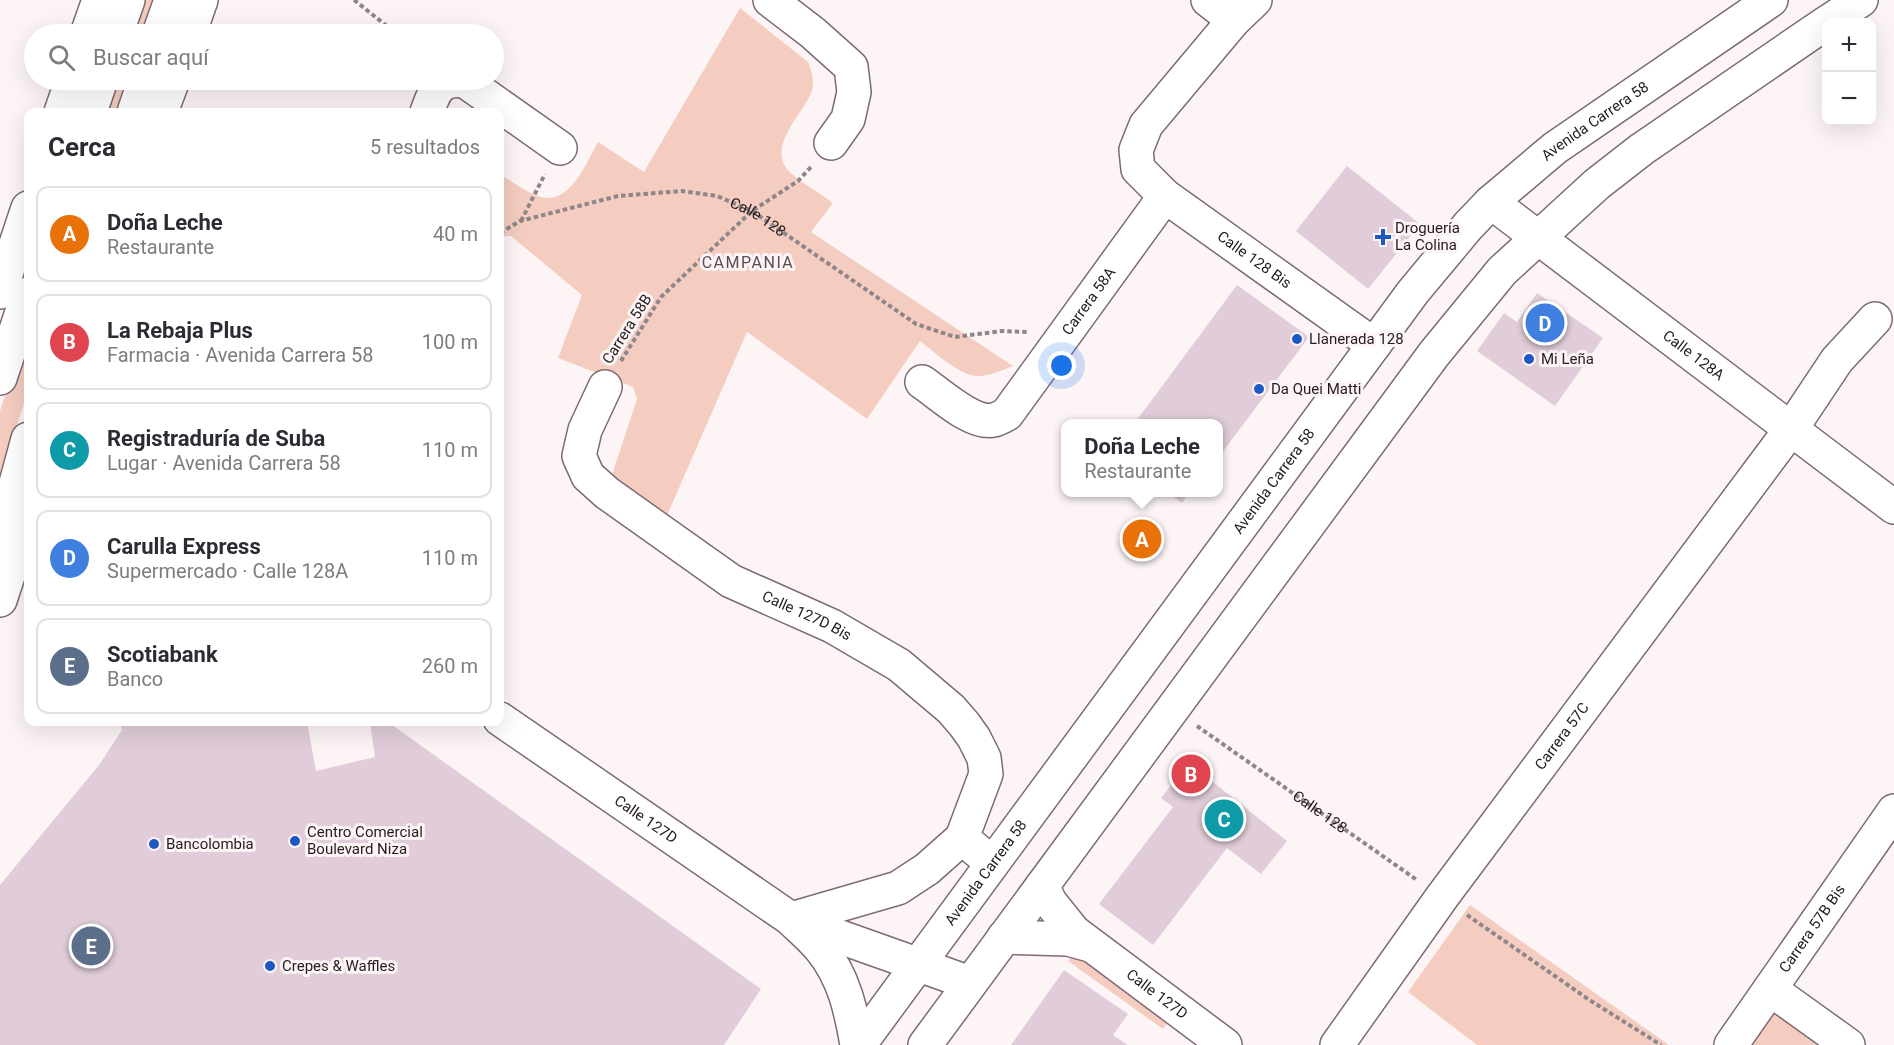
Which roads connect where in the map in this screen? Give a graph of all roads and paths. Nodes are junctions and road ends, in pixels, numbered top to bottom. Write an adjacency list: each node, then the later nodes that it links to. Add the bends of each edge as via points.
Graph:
1 (99, 0): 12 (street)
2 (128, 0): 13 (street)
3 (171, 0): 14 (street)
4 (201, 0): 15 (street)
5 (354, 0): 16 (path)
6 (770, 0): 29 (street, via 851,67 854,92 848,119)
7 (1208, 0): 10 (street)
8 (1771, 0): 32 (street, Avenida Carrera 58, via 1581,128)
9 (1861, 0): 11 (street)
10 (1245, 10): 31 (street, Calle 128 Bis, via 1146,125 1136,150 1138,169)
11 (1834, 18)
12 (91, 24)
13 (120, 24)
14 (163, 24)
15 (193, 24)
16 (384, 24)
17 (1822, 26): 37 (street, via 1642,149)
18 (69, 90): 24 (street)
19 (98, 90): 25 (street)
20 (142, 90): 26 (street)
21 (169, 90): 27 (street)
22 (437, 90): 28 (street)
23 (479, 90): 30 (street)
24 (62, 108)
25 (91, 108)
26 (135, 108)
27 (162, 108)
28 (428, 108)
29 (831, 143): 33 (path, Carrera 58B, via 798,181)
30 (560, 148): 35 (path)
31 (1165, 196): 41 (street, Carrera 58A); 42 (street, Calle 128 Bis)
32 (1491, 202): 37 (street, Calle 128A); 42 (street, Avenida Carrera 58, via 1441,256)
33 (752, 211): 35 (path, Calle 128, via 717,196 682,191 618,196); 41 (path, Calle 128, via 916,324 955,337 1002,331 1046,332); 45 (path, Carrera 58B, via 661,297)
34 (24, 220): 38 (street)
35 (520, 221): 36 (path, Calle 128)
36 (504, 231)
37 (1537, 237): 46 (street, Calle 128A); 57 (street, via 1502,271 1434,354)
38 (0, 292)
39 (24, 306): 43 (street)
40 (1875, 319): 46 (street, Carrera 57C, via 1837,360)
41 (1063, 338): 44 (street, Carrera 58A, via 1007,414 994,420 969,415)
42 (1374, 345): 56 (street, Avenida Carrera 58)
43 (0, 378)
44 (922, 382)
45 (605, 387): 55 (street, Calle 127D Bis, via 585,430 579,456 588,476 731,581 832,626 898,665 951,708 964,724 984,758 987,774)
46 (1791, 429): 48 (street, Calle 128A); 58 (street, Carrera 57C)
47 (24, 470): 50 (street)
48 (1894, 507)
49 (24, 524): 50 (street)
50 (14, 549): 51 (street)
51 (0, 600)
52 (504, 722): 59 (street, Calle 127D)
53 (1197, 726): 58 (path, Calle 128)
54 (1894, 811): 64 (street, Carrera 57B Bis)
55 (962, 838): 56 (street); 59 (street, via 898,888)
56 (992, 863): 62 (street, Avenida Carrera 58)
57 (1042, 886): 60 (street); 61 (street, Calle 127D, via 1061,918)
58 (1442, 897): 68 (street, Carrera 57C); 69 (path, Calle 128)
59 (791, 919): 62 (street, Calle 127D); 65 (street, Calle 127D, via 821,949 841,982)
60 (1004, 937): 61 (street, Calle 127D, via 1068,939); 63 (street)
61 (1090, 945): 67 (street, Calle 127D)
62 (918, 965): 63 (street, Calle 127D); 65 (street, Avenida Carrera 58)
63 (970, 983): 66 (street)
64 (1770, 989): 70 (street, Carrera 57B Bis); 71 (street)
65 (858, 1045)
66 (925, 1045)
67 (1225, 1045)
68 (1337, 1045)
69 (1661, 1045)
70 (1731, 1045)
71 (1848, 1045)

